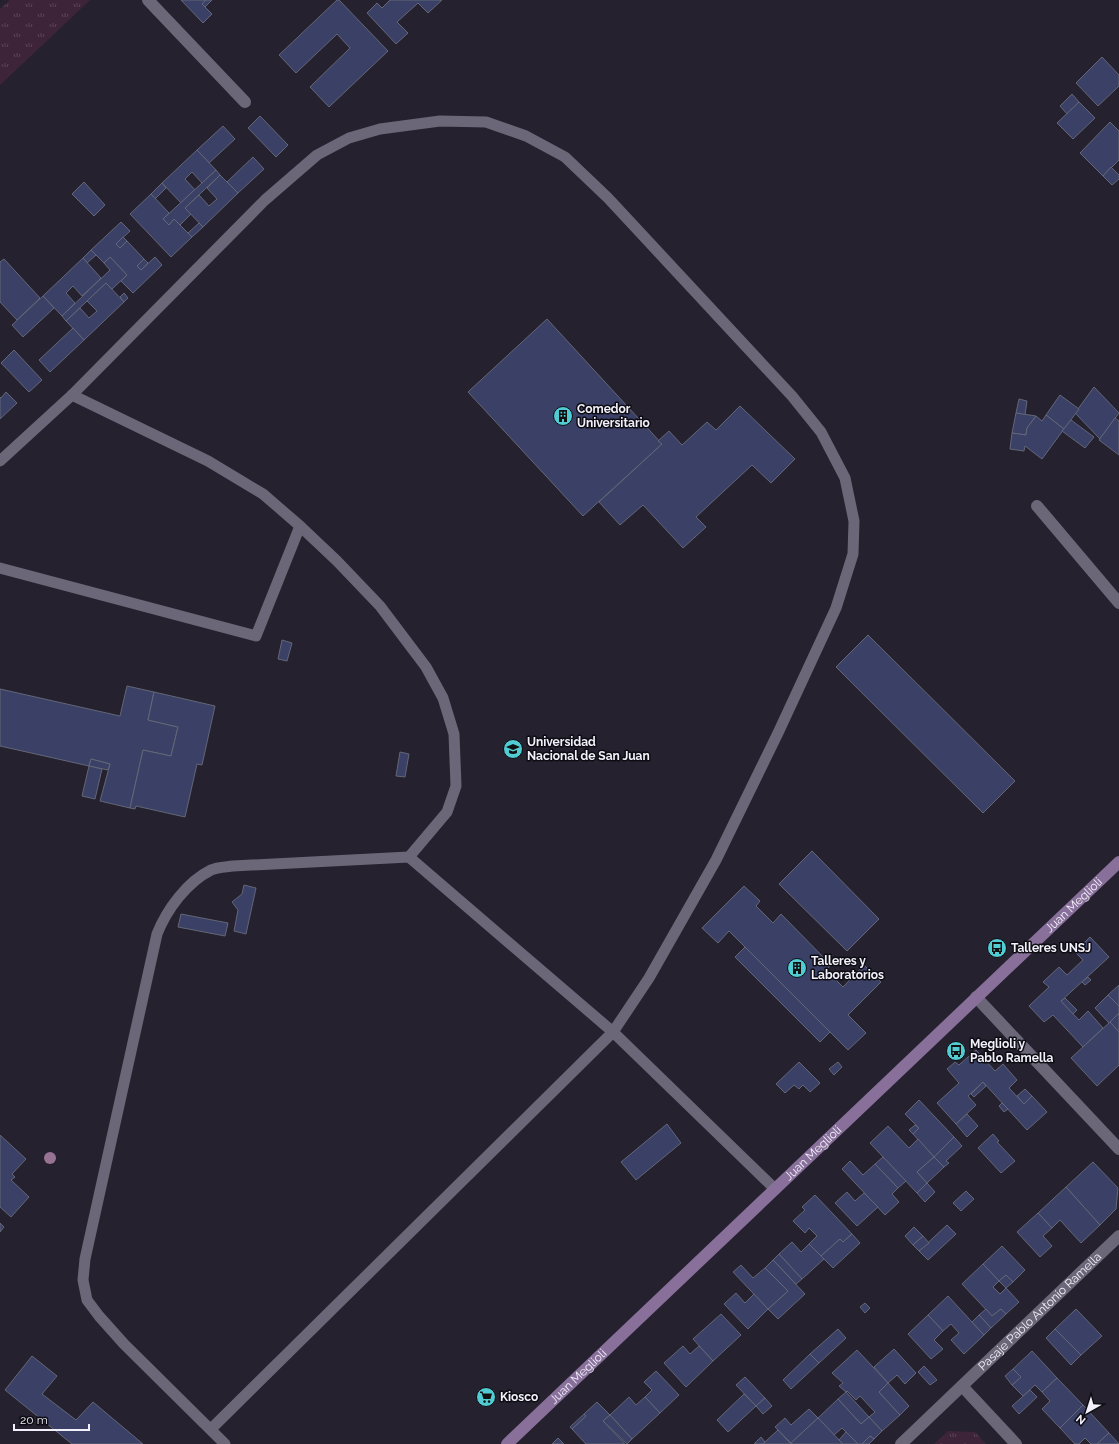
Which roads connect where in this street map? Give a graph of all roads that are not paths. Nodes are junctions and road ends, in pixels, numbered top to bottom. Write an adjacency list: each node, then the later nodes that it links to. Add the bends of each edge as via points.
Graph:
1 (148, 0): 2 (street)
2 (245, 102)
3 (72, 395): 4 (lane); 6 (lane, via 208,460 263,494); 12 (lane, via 265,200 317,154 349,138 380,129 440,121 486,122 526,136 565,157 608,198 792,396 821,432 845,478 854,521 853,554 836,608 716,860 648,978)
4 (0, 461)
5 (1037, 506): 8 (street)
6 (300, 526): 7 (lane, via 256,636); 9 (lane, via 380,606 426,667 443,698 454,734 456,786 447,812)
7 (0, 568)
8 (1119, 603)
9 (409, 857): 12 (lane); 17 (lane, via 233,866 212,870 189,887 167,913 157,934 85,1259 83,1280 87,1300 99,1316)
10 (1119, 862): 11 (main road, Juan Meglioli)
11 (976, 997): 13 (street); 14 (main road, Juan Meglioli)
12 (613, 1032): 14 (lane); 17 (lane)
13 (1119, 1149)
14 (775, 1189): 19 (main road, Juan Meglioli)
15 (1119, 1236): 16 (street, Pasaje Pablo Antonio Ramella)
16 (962, 1386): 20 (street, Pasaje Pablo Antonio Ramella); 21 (street)
17 (211, 1429): 18 (lane)
18 (225, 1444)
19 (507, 1444)
20 (901, 1444)
21 (1016, 1444)

